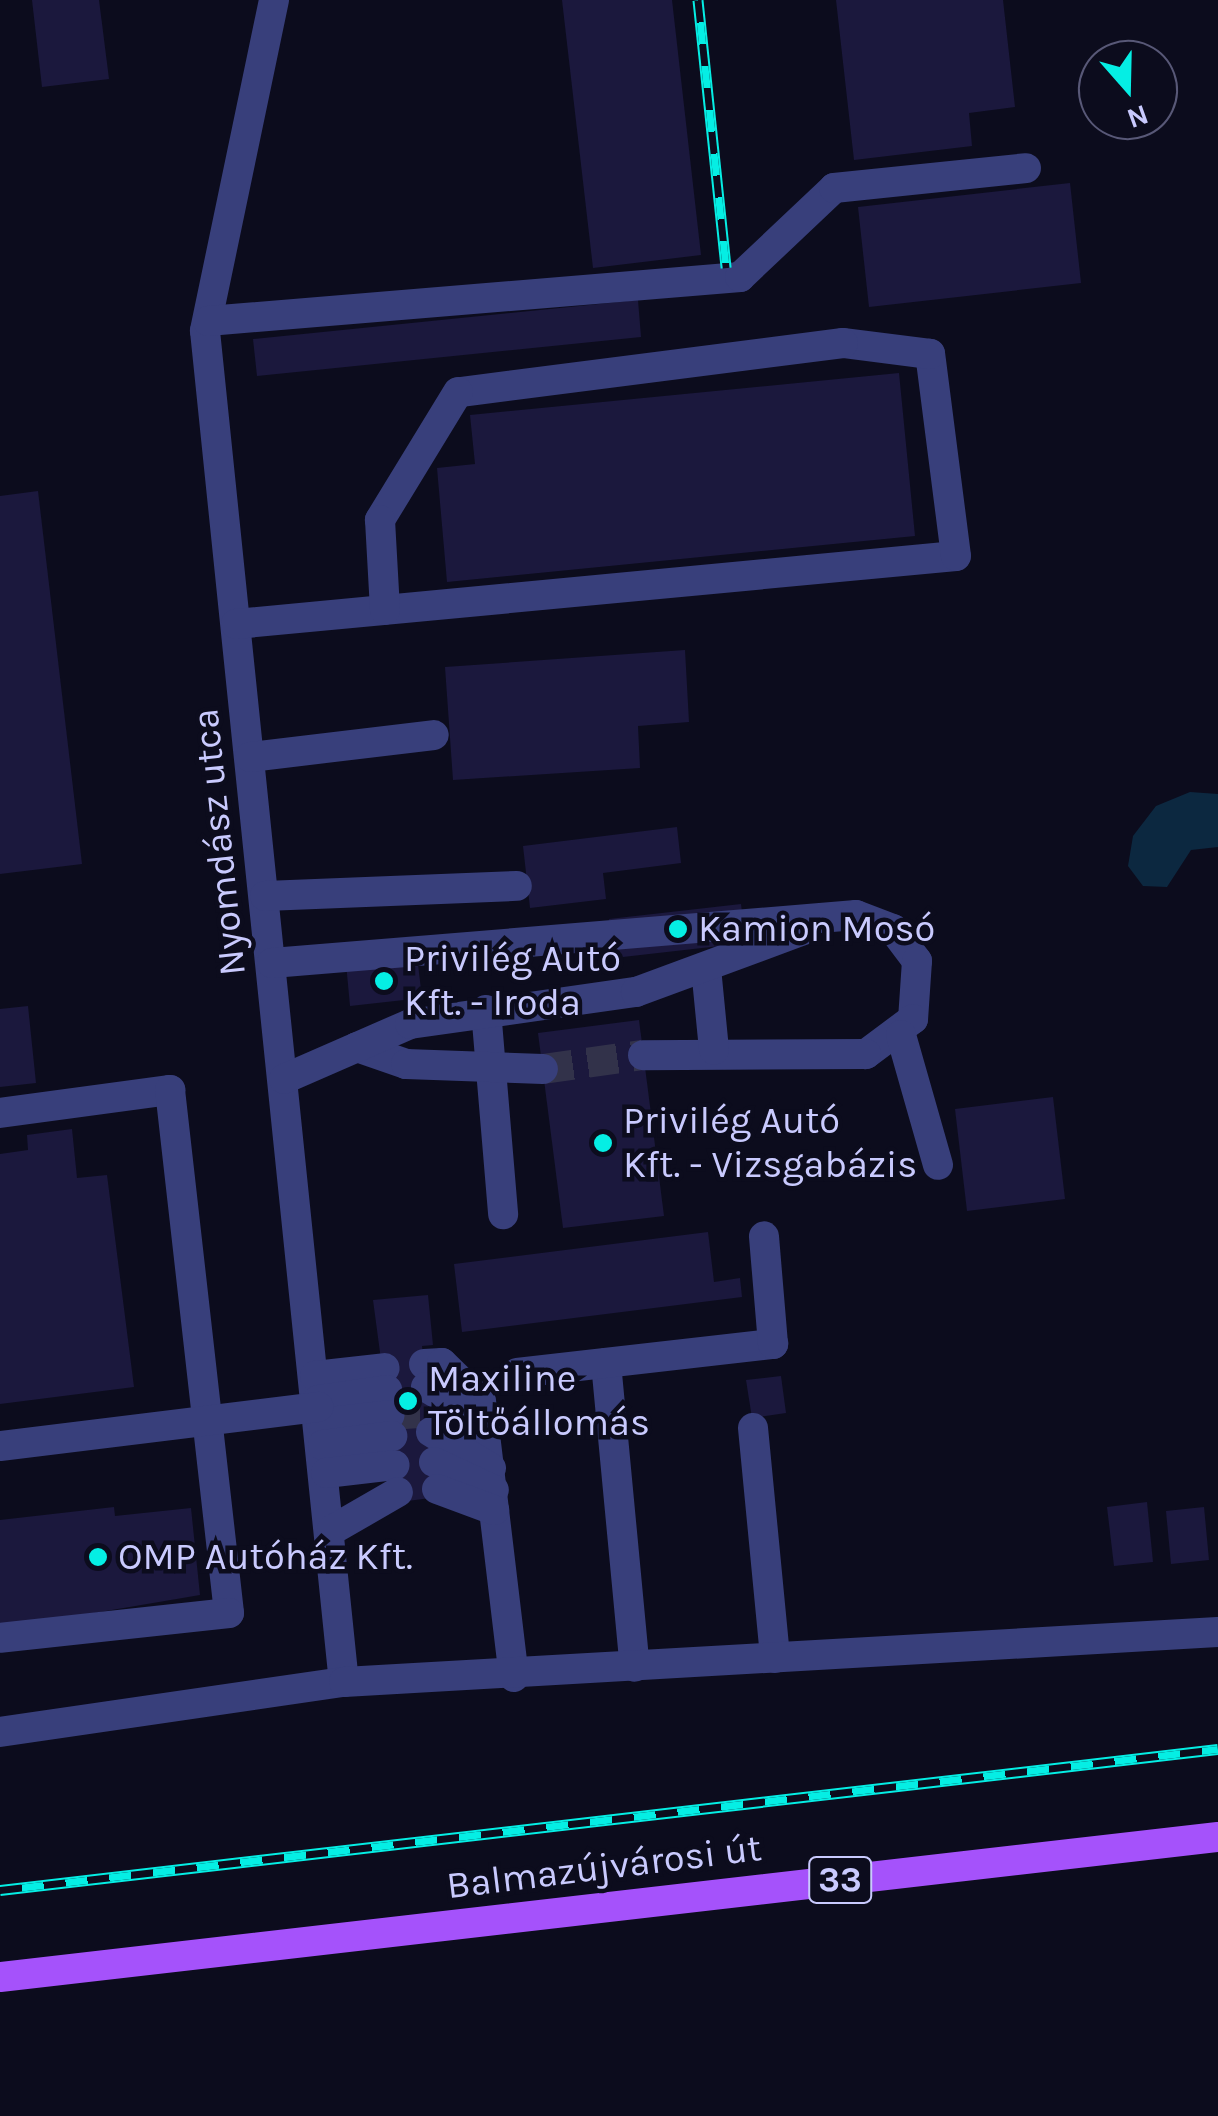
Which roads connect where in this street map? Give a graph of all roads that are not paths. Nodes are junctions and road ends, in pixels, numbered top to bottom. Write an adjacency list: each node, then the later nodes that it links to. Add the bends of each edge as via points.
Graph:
1 (274, 0): 3 (street, Nyomdász utca)
2 (1026, 168): 3 (street, via 834,188 740,276)
3 (208, 320): 5 (street, Nyomdász utca)
4 (385, 610): 4 (street, via 956,556 930,354 843,343 458,392 380,520); 5 (street)
5 (236, 624): 7 (street, Nyomdász utca)
6 (434, 735): 7 (street)
7 (250, 756): 9 (street, Nyomdász utca)
8 (517, 886): 9 (street)
9 (265, 896): 11 (street, Nyomdász utca)
10 (836, 917): 11 (street); 12 (street); 14 (street, via 876,919 908,943 920,1000)
11 (272, 963): 20 (street, Nyomdász utca)
12 (706, 968): 13 (street, via 636,992); 16 (street)
13 (486, 1010): 15 (street); 18 (street)
14 (900, 1035): 16 (street, via 866,1054); 22 (street)
15 (357, 1047): 18 (street, via 406,1064); 20 (street)
16 (714, 1050): 17 (street)
17 (643, 1055)
18 (490, 1067): 19 (street); 23 (street)
19 (543, 1070)
20 (284, 1079): 28 (street, Nyomdász utca)
21 (0, 1113): 27 (street, via 170,1090)
22 (938, 1165)
23 (503, 1214)
24 (764, 1236): 25 (street, via 773,1344)
25 (606, 1363): 26 (street); 38 (street)
26 (517, 1373)
27 (213, 1418): 28 (street); 32 (street); 36 (street, via 229,1613)
28 (320, 1421): 30 (street); 30 (street); 30 (street); 34 (street, Nyomdász utca)
29 (430, 1424): 33 (street); 33 (street); 33 (street, via 442,1363 481,1401)
30 (391, 1428): 34 (street)
31 (753, 1428): 37 (street)
32 (0, 1446)
33 (491, 1468): 39 (street)
34 (332, 1530): 40 (street, Nyomdász utca)
35 (1218, 1632): 37 (street)
36 (0, 1638)
37 (776, 1658): 38 (street)
38 (635, 1668): 39 (street)
39 (514, 1677): 40 (street)
40 (344, 1682): 41 (street)
41 (0, 1732)
42 (1218, 1837): 43 (main road, Balmazújvárosi út / 33)
43 (0, 1977)

